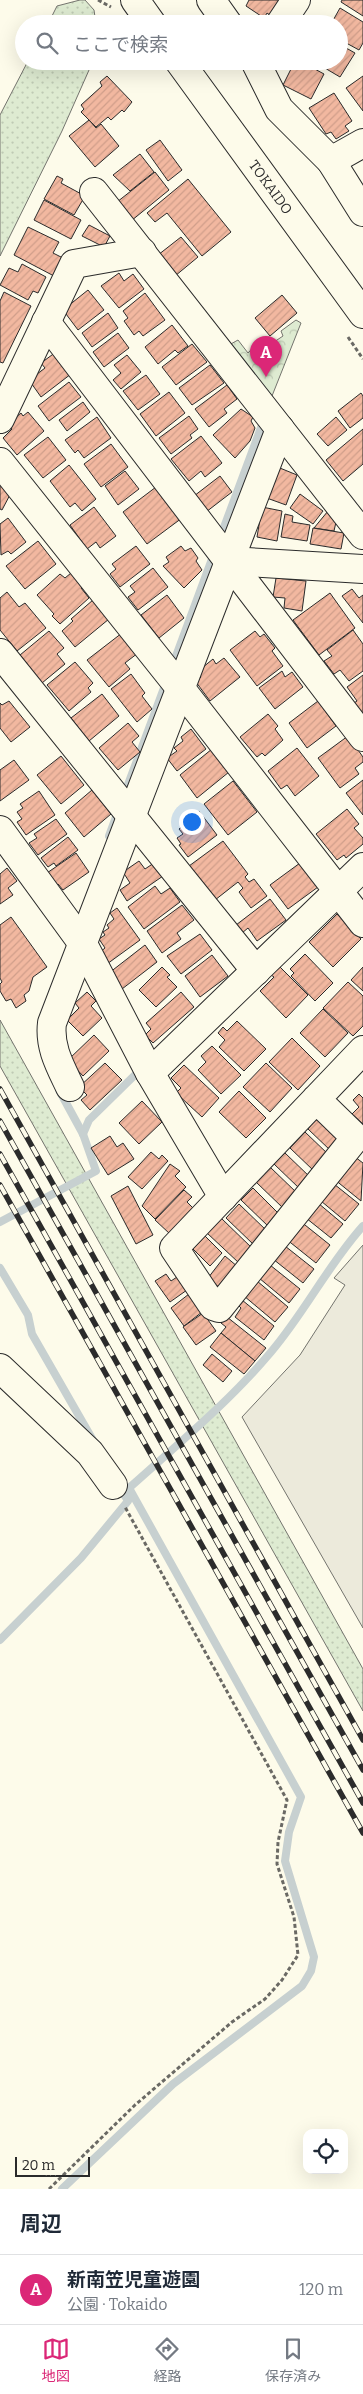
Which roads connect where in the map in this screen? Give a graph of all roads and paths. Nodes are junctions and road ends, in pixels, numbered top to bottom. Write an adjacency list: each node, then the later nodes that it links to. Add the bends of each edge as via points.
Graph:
1 (135, 0): 4 (main road)
2 (211, 0): 5 (main road)
3 (296, 0): 6 (main road)
4 (146, 15)
5 (222, 15)
6 (286, 15)
7 (186, 70): 14 (main road, TOKAIDO)
8 (260, 70): 10 (main road, via 279,110)
9 (363, 143): 10 (main road)
10 (331, 161): 12 (main road)
11 (94, 192): 13 (main road)
12 (363, 212)
13 (142, 252): 15 (main road, via 74,264); 17 (main road)
14 (363, 314)
15 (46, 322): 16 (main road); 20 (main road)
16 (0, 420)
17 (280, 429): 19 (main road); 20 (main road)
18 (0, 462): 23 (main road)
19 (363, 535)
20 (229, 561): 21 (main road); 23 (main road); 24 (main road)
21 (363, 570)
22 (0, 653): 25 (main road)
23 (181, 689): 25 (main road); 28 (main road)
24 (363, 737)
25 (131, 816): 30 (main road); 31 (main road)
26 (0, 830): 30 (main road)
27 (363, 868): 28 (main road)
28 (338, 892): 29 (main road); 31 (main road)
29 (363, 923)
30 (83, 944): 33 (main road); 34 (main road, via 52,1023 50,1036)
31 (256, 971): 33 (main road)
32 (363, 1050): 35 (main road)
33 (150, 1073): 36 (main road)
34 (70, 1087)
35 (316, 1100): 36 (main road); 36 (main road, via 352,1134 352,1142 219,1308 213,1306 174,1248)
36 (223, 1197)
37 (0, 1368): 38 (main road, via 90,1453)
38 (113, 1485): 39 (path, via 287,1800 277,1864 294,1917 298,1955 265,1999 232,2022 136,2105)
39 (49, 2189)

